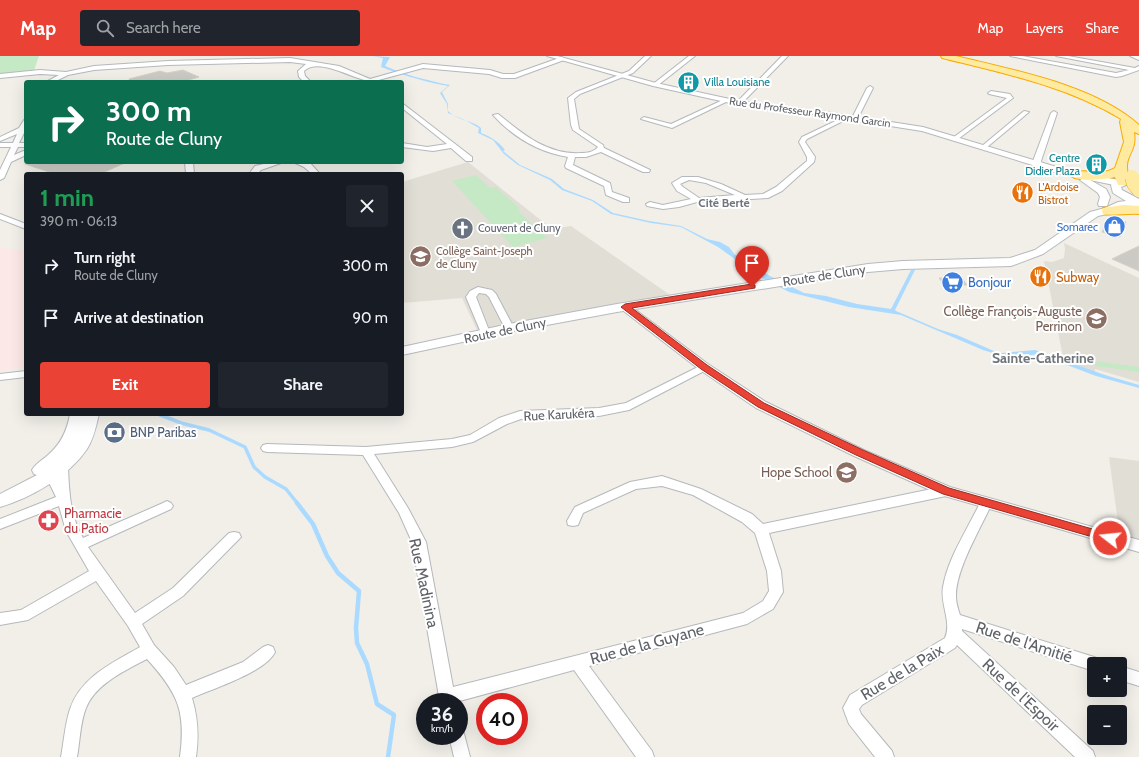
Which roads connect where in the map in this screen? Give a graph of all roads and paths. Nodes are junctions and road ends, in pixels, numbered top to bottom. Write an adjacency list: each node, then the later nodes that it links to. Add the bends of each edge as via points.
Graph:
1 (550, 56): 11 (street, Rue du Professeur Raymond Garcin)
2 (648, 56): 16 (street, via 637,67)
3 (692, 56): 21 (street)
4 (785, 56): 25 (street)
5 (945, 56): 27 (highway, via 1056,86)
6 (954, 56): 27 (highway, via 1043,79 1093,97)
7 (1013, 56): 13 (street, via 1120,75)
8 (1058, 56): 13 (street)
9 (1133, 56): 10 (street)
10 (1139, 58)
11 (562, 59): 16 (street, Rue du Professeur Raymond Garcin); 20 (street, via 515,76 423,66)
12 (314, 63): 14 (street, via 290,60 140,65 94,68); 18 (street, via 301,71); 19 (street, via 337,67)
13 (1138, 69)
14 (66, 74): 15 (street, via 40,72); 17 (street)
15 (0, 76)
16 (622, 76): 21 (street, Rue du Professeur Raymond Garcin); 47 (street, via 571,98 576,130 598,144)
17 (53, 80)
18 (306, 80)
19 (370, 80)
20 (375, 80)
21 (655, 85): 24 (street, Rue du Professeur Raymond Garcin)
22 (870, 88): 31 (street)
23 (991, 93): 38 (street, via 1005,94 1010,98)
24 (727, 100): 25 (street, Rue du Professeur Raymond Garcin); 32 (street, via 672,126)
25 (739, 103): 31 (street, Rue du Professeur Raymond Garcin)
26 (404, 107): 37 (street)
27 (1116, 110): 33 (highway); 34 (highway); 36 (highway); 60 (highway, via 1129,126 1136,141 1136,148)
28 (1026, 112): 41 (street)
29 (1054, 113): 54 (street)
30 (496, 115): 49 (street, via 532,144 549,151)
31 (851, 118): 38 (street, Rue du Professeur Raymond Garcin, via 906,125); 62 (street, via 804,138 802,142 811,157 810,162 779,189 765,196)
32 (644, 119)
33 (1139, 119)
34 (1139, 122)
35 (24, 130): 39 (street); 43 (street)
36 (1139, 131)
37 (441, 137): 45 (street); 46 (street)
38 (956, 138): 41 (street, Rue du Professeur Raymond Garcin)
39 (0, 139)
40 (24, 144): 43 (street)
41 (987, 144): 54 (street, Rue du Professeur Raymond Garcin)
42 (0, 145): 43 (street)
43 (15, 145): 50 (street)
44 (404, 145): 46 (street)
45 (451, 145): 46 (street, via 442,148); 51 (street)
46 (423, 148)
47 (601, 149): 49 (street, via 588,155); 55 (street)
48 (24, 153): 50 (street)
49 (572, 155): 63 (street, via 569,166 607,185 609,193)
50 (6, 159): 59 (street)
51 (469, 159)
52 (273, 164): 56 (street, via 258,168)
53 (304, 164): 57 (street)
54 (1038, 164): 58 (street, Rue du Professeur Raymond Garcin)
55 (646, 170)
56 (255, 172)
57 (314, 172)
58 (1077, 176): 60 (street, Rue du Professeur Raymond Garcin); 60 (highway, via 1114,175); 67 (main road, via 1102,192)
59 (0, 178)
60 (1124, 180): 61 (highway, bridge, via 1134,184); 65 (main road); 67 (main road, Route de Cluny)
61 (1139, 190)
62 (742, 196): 64 (street); 64 (street, via 697,179 681,179 676,183 680,189)
63 (626, 200)
64 (697, 200): 66 (street, via 663,207)
65 (1139, 202): 67 (main road, Route de Cluny)
66 (650, 204)
67 (1106, 208): 68 (highway); 71 (main road, Route de Cluny, via 1039,252 1011,262 875,267)
68 (1139, 210)
69 (0, 216): 70 (street)
70 (24, 226)
71 (625, 307): 72 (main road, Route de Cluny); 75 (street)
72 (509, 328): 73 (main road, Route de Cluny); 73 (street, via 493,296 489,292 478,290 471,297)
73 (485, 333): 74 (main road, Route de Cluny)
74 (404, 351)
75 (704, 367): 81 (street, Rue Karukéra, via 629,406 599,412 520,415 503,421 473,438 452,444); 83 (street, via 761,405 859,453)
76 (24, 374): 77 (street)
77 (0, 376)
78 (77, 416): 82 (main road, via 70,441)
79 (91, 416): 82 (main road, via 87,436 79,450)
80 (267, 448): 81 (street, Rue Karukéra)
81 (366, 451): 105 (street, Rue Madinina, via 404,511 419,542)
82 (54, 469): 84 (main road); 85 (street); 86 (main road)
83 (946, 491): 87 (street); 91 (street)
84 (0, 493)
85 (63, 499): 90 (street); 93 (street, via 72,531)
86 (0, 501)
87 (986, 503): 94 (street); 98 (street, via 951,577 949,597)
88 (167, 506): 93 (street)
89 (573, 520): 91 (street, via 579,510 634,485 662,481 696,492 747,518)
90 (0, 524)
91 (761, 530): 101 (street, Rue de la Guyane, via 774,571 776,592 768,605 747,618)
92 (234, 537): 97 (street, via 178,592)
93 (80, 545): 95 (street)
94 (1139, 546)
95 (98, 573): 96 (street, via 23,616); 97 (street)
96 (0, 619)
97 (134, 622): 99 (street)
98 (955, 627): 102 (street, Rue de l'Amitié); 113 (street, Rue de la Paix, via 950,643 856,700 851,708 855,719); 114 (street, Rue de l'Espoir)
99 (149, 650): 107 (street, via 169,672); 109 (street, via 89,688 79,703)
100 (268, 652): 107 (street, via 248,667)
101 (577, 662): 106 (street, Rue de la Guyane); 112 (street)
102 (1087, 662)
103 (1127, 675): 104 (street)
104 (1139, 679)
105 (447, 693)
106 (468, 693)
107 (183, 694): 110 (street, via 189,715)
108 (459, 745): 111 (street)
109 (69, 757)
110 (188, 757)
111 (462, 757)
112 (646, 757)
113 (886, 757)
114 (1086, 757)

